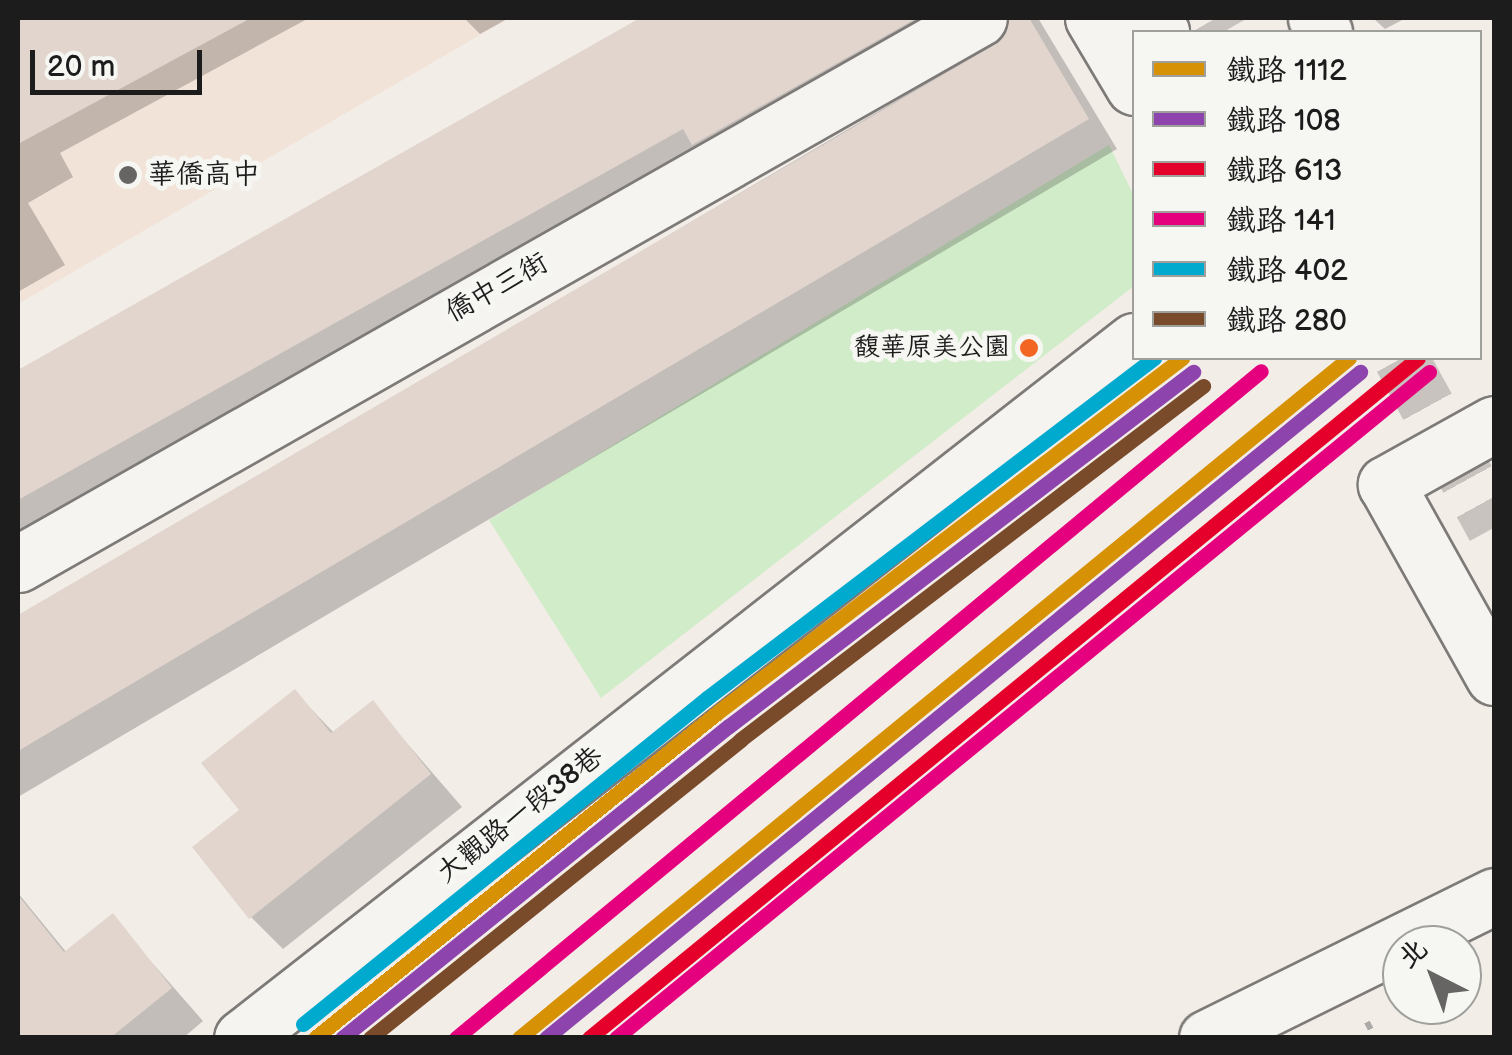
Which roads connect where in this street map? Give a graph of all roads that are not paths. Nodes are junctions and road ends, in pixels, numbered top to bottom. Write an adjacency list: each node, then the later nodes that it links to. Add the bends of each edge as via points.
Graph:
1 (979, 18): 6 (street, 僑中三街)
2 (1092, 18): 3 (street)
3 (1132, 84)
4 (1132, 343): 9 (street, 大觀路一段38巷)
5 (1494, 424): 7 (street, via 1386,484)
6 (18, 564)
7 (1494, 676)
8 (1494, 896): 10 (street)
9 (242, 1038)
10 (1207, 1038)

